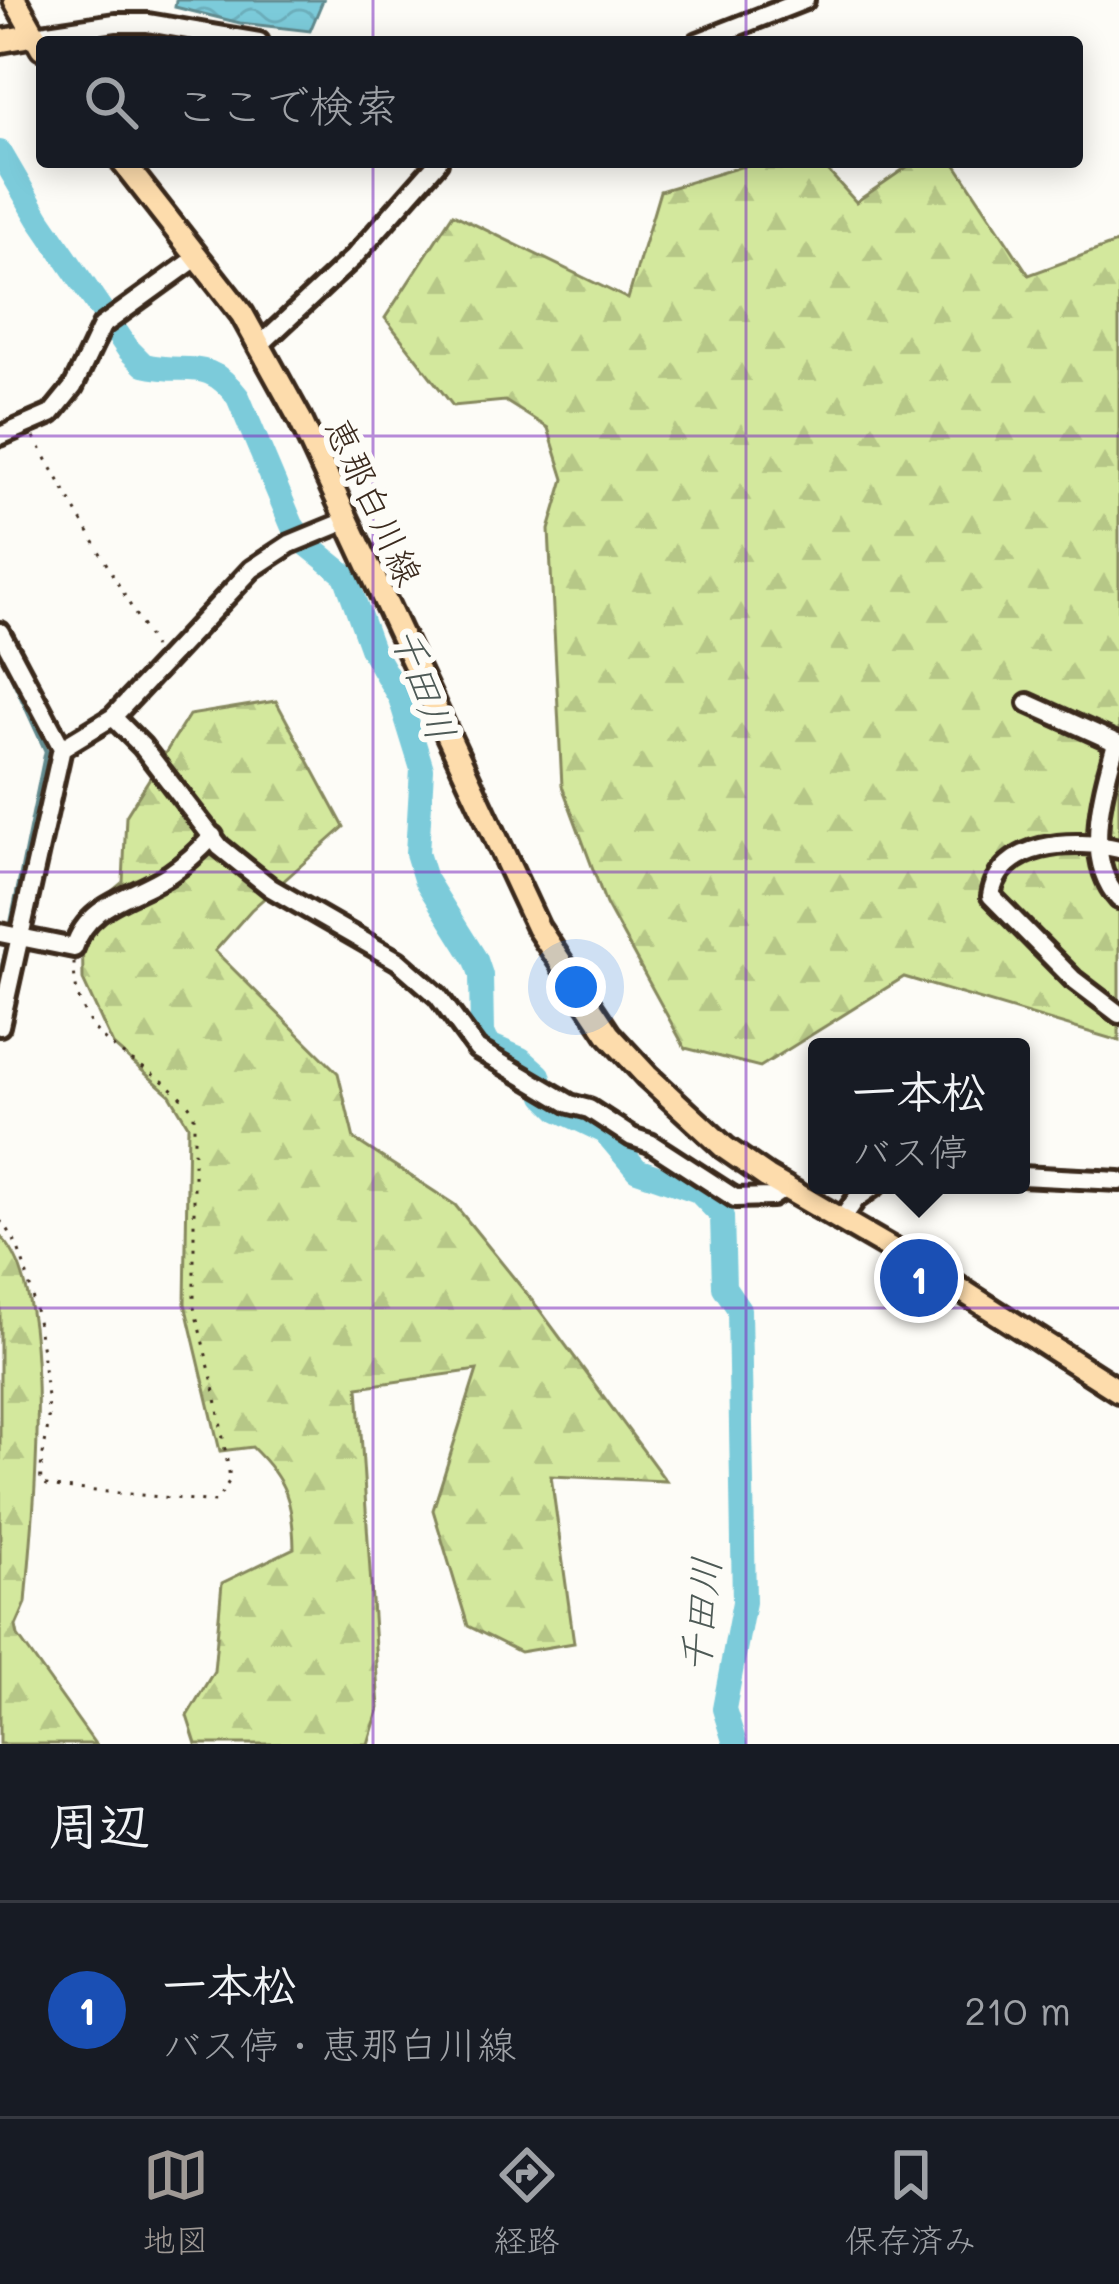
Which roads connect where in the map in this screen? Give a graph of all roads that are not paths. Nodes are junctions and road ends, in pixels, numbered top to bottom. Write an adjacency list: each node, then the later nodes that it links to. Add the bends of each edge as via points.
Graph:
1 (16, 0): 6 (main road)
2 (805, 0): 5 (street)
3 (59, 36): 4 (street, via 148,23)
4 (225, 36)
5 (713, 36)
6 (36, 37)
7 (0, 41): 8 (main road)
8 (36, 41)
9 (128, 168): 11 (main road, 恵那白川線)
10 (433, 168): 12 (street)
11 (199, 256): 12 (main road, 恵那白川線); 13 (street, via 109,321 51,415)
12 (260, 345): 14 (main road, 恵那白川線)
13 (0, 436)
14 (346, 521): 17 (street, via 252,569); 29 (main road, 恵那白川線, via 561,967 647,1076 725,1148)
15 (0, 632): 19 (street)
16 (1028, 703): 18 (street)
17 (113, 717): 19 (street); 20 (street)
18 (1118, 744): 21 (street)
19 (62, 748): 24 (street)
20 (213, 836): 24 (street, via 171,873 96,913 74,948); 29 (street, via 271,888 398,961 477,1049 532,1083 590,1108 735,1198 772,1197)
21 (1098, 843): 22 (street); 23 (street, via 1106,884); 25 (street, via 1058,843 1018,856 992,880 991,896 1073,980)
22 (1119, 849)
23 (1119, 899)
24 (9, 935): 26 (street)
25 (1119, 1014)
26 (0, 1026)
27 (1030, 1176): 28 (street)
28 (1119, 1180)
29 (785, 1188): 31 (main road, 恵那白川線)
30 (863, 1194): 31 (street)
31 (840, 1222): 32 (main road, 恵那白川線)
32 (1119, 1391)

